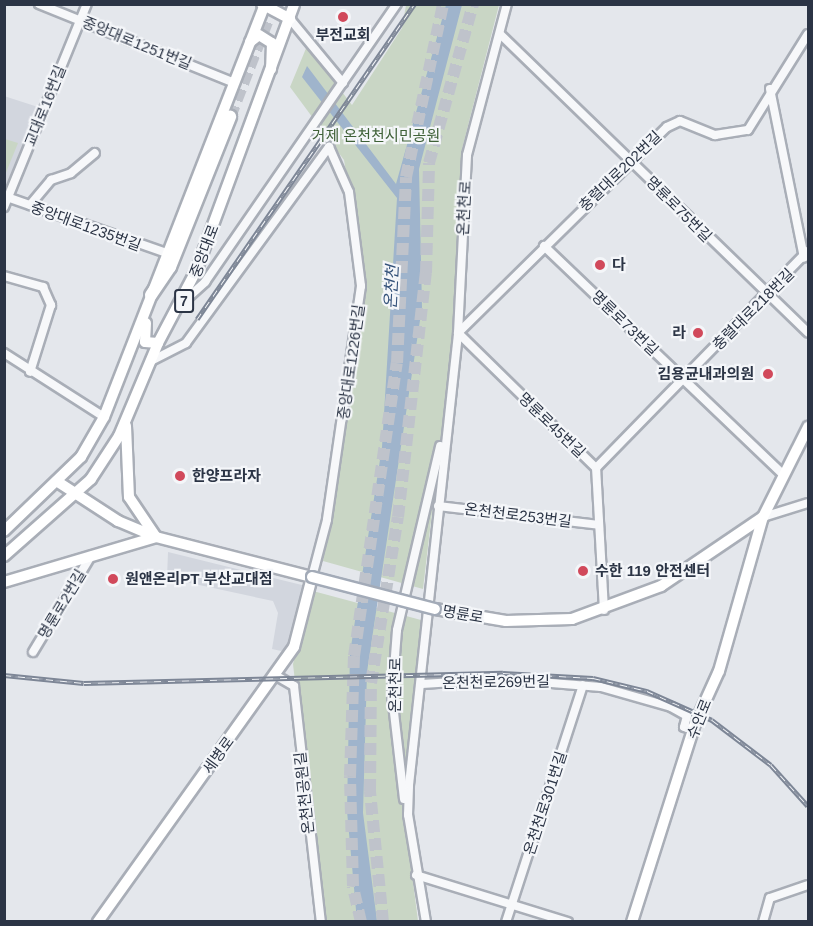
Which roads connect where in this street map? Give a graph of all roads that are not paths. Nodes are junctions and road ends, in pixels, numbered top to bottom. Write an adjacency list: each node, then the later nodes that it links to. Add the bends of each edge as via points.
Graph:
1 (39, 4): 8 (street, 중앙대로1251번길)
2 (87, 4): 8 (street, 교대로16번길)
3 (294, 4): 7 (main road, 중앙대로 / 7)
4 (397, 4): 14 (street)
5 (507, 4): 9 (street, 온천천로)
6 (264, 5): 7 (main road); 11 (main road, 7)
7 (290, 19): 12 (main road, 중앙대로 / 7); 14 (street)
8 (80, 21): 13 (street, 중앙대로1251번길); 19 (street, 교대로16번길)
9 (500, 34): 18 (street, 명륜로75번길); 31 (street, 온천천로, via 467,155)
10 (808, 34): 15 (street, 충렬대로202번길)
11 (250, 42): 12 (main road, via 259,35 273,43); 13 (main road, 7)
12 (272, 75): 28 (main road, 중앙대로 / 7)
13 (235, 83): 23 (main road, 7)
14 (343, 83): 28 (street, via 205,282)
15 (770, 89): 18 (street, 충렬대로202번길, via 744,133 706,133 680,121); 24 (street)
16 (230, 117): 26 (highway, via 170,267)
17 (95, 153): 20 (street, via 71,173 51,180)
18 (629, 160): 22 (street, 충렬대로202번길); 27 (street, 명륜로75번길)
19 (7, 197): 20 (street, 중앙대로1235번길); 21 (street, 교대로16번길)
20 (30, 205): 23 (street, 중앙대로1235번길)
21 (4, 207)
22 (544, 246): 31 (street, 충렬대로202번길); 36 (street, 명륜로73번길)
23 (167, 253): 26 (main road, 7)
24 (806, 255): 27 (street, 충렬대로218번길)
25 (4, 276): 35 (street, via 43,287 51,304)
26 (151, 295): 29 (main road, 7)
27 (767, 295): 30 (street, 명륜로75번길); 36 (street, 충렬대로218번길)
28 (183, 302): 32 (main road, 중앙대로 / 7)
29 (145, 311): 32 (main road, via 142,337); 37 (main road, 7)
30 (808, 332)
31 (458, 333): 38 (street, 온천천로); 41 (street, 명륜로45번길)
32 (158, 343): 34 (main road, 중앙대로 / 7)
33 (4, 353): 35 (street)
34 (151, 361): 39 (main road, 중앙대로 / 7); 53 (street, 중앙대로1226번길, via 186,343 329,147 349,192 361,286 327,520)
35 (30, 372): 37 (street)
36 (684, 380): 41 (street, 충렬대로218번길); 42 (street, 명륜로73번길)
37 (104, 417): 43 (main road, 7)
38 (448, 417): 46 (street, 온천천로); 61 (street, 온천천로, via 398,630 392,694)
39 (127, 420): 44 (main road, 중앙대로 / 7); 50 (main road, via 129,497)
40 (808, 427): 42 (main road, 명륜로)
41 (596, 468): 49 (street, 명륜로45번길)
42 (783, 474): 47 (main road, 명륜로)
43 (58, 482): 44 (main road, 명륜로); 48 (main road, 7)
44 (75, 495): 50 (main road, 명륜로); 51 (main road, 중앙대로 / 7)
45 (808, 503): 47 (street)
46 (438, 506): 49 (street, 온천천로253번길); 58 (street, 온천천로)
47 (763, 517): 55 (main road, 명륜로, via 682,574); 60 (main road, 수안로, via 719,670)
48 (7, 524)
49 (599, 525): 55 (street, 명륜로45번길)
50 (156, 537): 52 (main road); 53 (main road, 명륜로)
51 (4, 556)
52 (91, 556): 54 (main road); 56 (street, 명륜로2번길)
53 (312, 577): 55 (main road, 명륜로, bridge, via 435,609 540,622); 57 (main road, 세병로, via 294,648)
54 (4, 582)
55 (604, 610)
56 (33, 652)
57 (275, 675): 65 (main road, 세병로); 66 (street, 온천천공원길, via 294,686)
58 (422, 684): 59 (street, 온천천로269번길, via 502,679); 61 (street, 온천천로)
59 (583, 685): 60 (street, 온천천로269번길, via 671,707 687,716 684,727); 64 (street, 온천천로301번길)
60 (693, 730): 70 (main road, 수안로)
61 (408, 815): 62 (street, 온천천로)
62 (416, 875): 64 (street); 67 (street, 온천천로)
63 (808, 885): 71 (street, via 770,898)
64 (512, 904): 68 (street, 온천천로301번길); 69 (street)
65 (98, 921)
66 (321, 921)
67 (426, 921)
68 (506, 921)
69 (568, 921)
70 (632, 921)
71 (763, 921)

